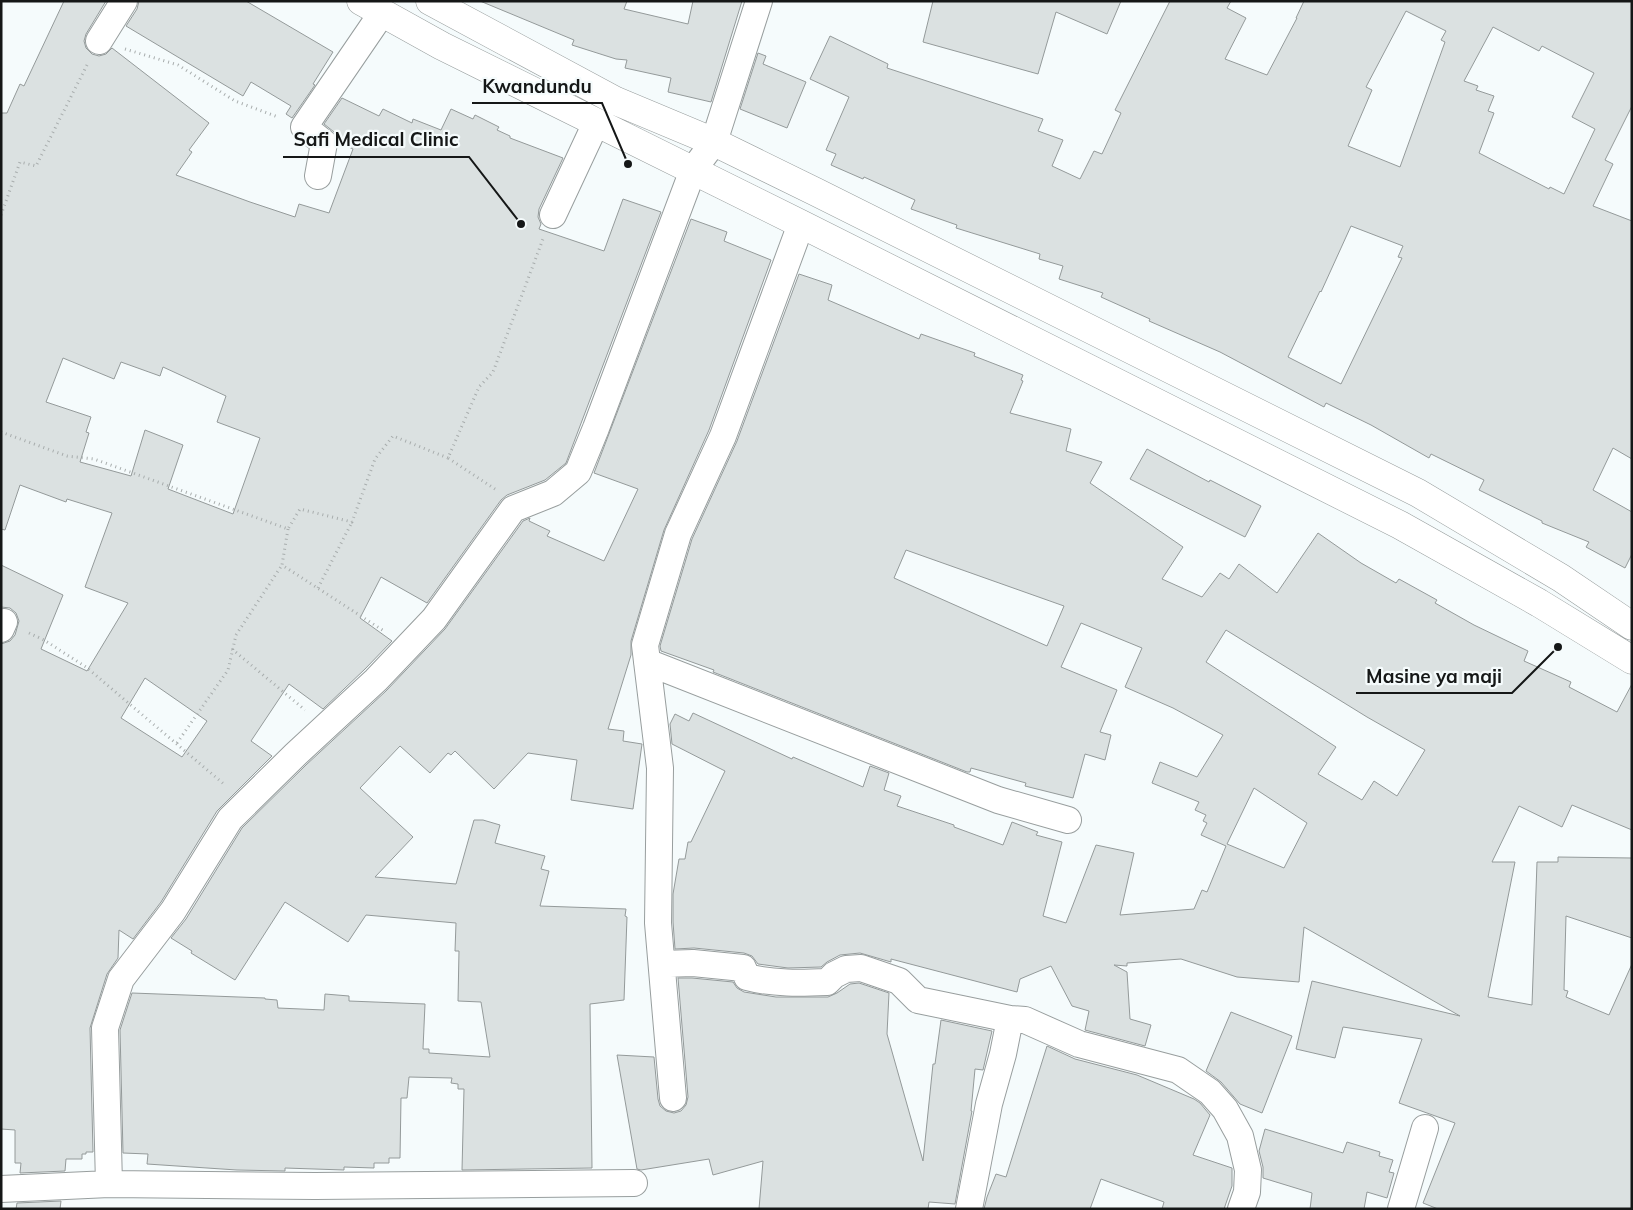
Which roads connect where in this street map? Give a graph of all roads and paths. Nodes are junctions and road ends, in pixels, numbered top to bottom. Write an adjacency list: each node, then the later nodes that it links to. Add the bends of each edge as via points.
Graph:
1 (124, 1): 5 (street)
2 (430, 1): 8 (main road, via 616,101)
3 (759, 1): 8 (street)
4 (372, 7): 6 (main road); 7 (street)
5 (99, 42): 7 (path, via 178,65 235,101); 11 (path, via 36,166 20,162)
6 (596, 123): 9 (main road); 12 (street)
7 (304, 127): 10 (street, via 324,143)
8 (714, 142): 9 (street); 22 (main road, via 1418,493 1561,578)
9 (693, 170): 13 (main road); 16 (street, via 578,472 554,493)
10 (318, 176)
11 (1, 215)
12 (553, 215): 15 (path, via 493,372 479,387)
13 (801, 224): 25 (main road, via 1400,525); 26 (street, via 723,436 678,534 645,645)
14 (1, 432): 18 (path, via 67,456 94,459)
15 (448, 458): 16 (path, via 495,489); 17 (path, via 393,436 375,459)
16 (513, 509): 23 (street, via 434,619)
17 (352, 522): 18 (path, via 300,509); 20 (path)
18 (288, 529): 19 (path)
19 (282, 565): 20 (path); 24 (path, via 236,635)
20 (318, 588): 23 (path)
21 (3, 626): 28 (path, via 44,640 86,667)
22 (1632, 626)
23 (408, 646): 27 (street)
24 (232, 650): 27 (path); 28 (path, via 228,670)
25 (1632, 660)
26 (647, 662): 30 (street, via 998,800); 31 (street, via 660,768 658,923)
27 (325, 727): 29 (street)
28 (177, 743): 29 (path)
29 (246, 803): 36 (street, via 230,819 173,911 121,979 105,1028)
30 (1068, 820)
31 (662, 964): 32 (street, via 693,963 742,968 747,977 758,980 815,982 827,982 846,969 861,968 899,981 918,1000); 33 (street)
32 (1010, 1019): 39 (street, via 989,1104); 40 (street, via 1024,1020 1079,1044 1178,1070 1210,1092 1225,1109 1240,1136 1248,1170 1248,1192)
33 (673, 1098)
34 (1425, 1128): 41 (street)
35 (634, 1183): 38 (street)
36 (109, 1184): 37 (street); 38 (street)
37 (1, 1190)
38 (315, 1198)
39 (969, 1209)
40 (1241, 1209)
41 (1401, 1209)

